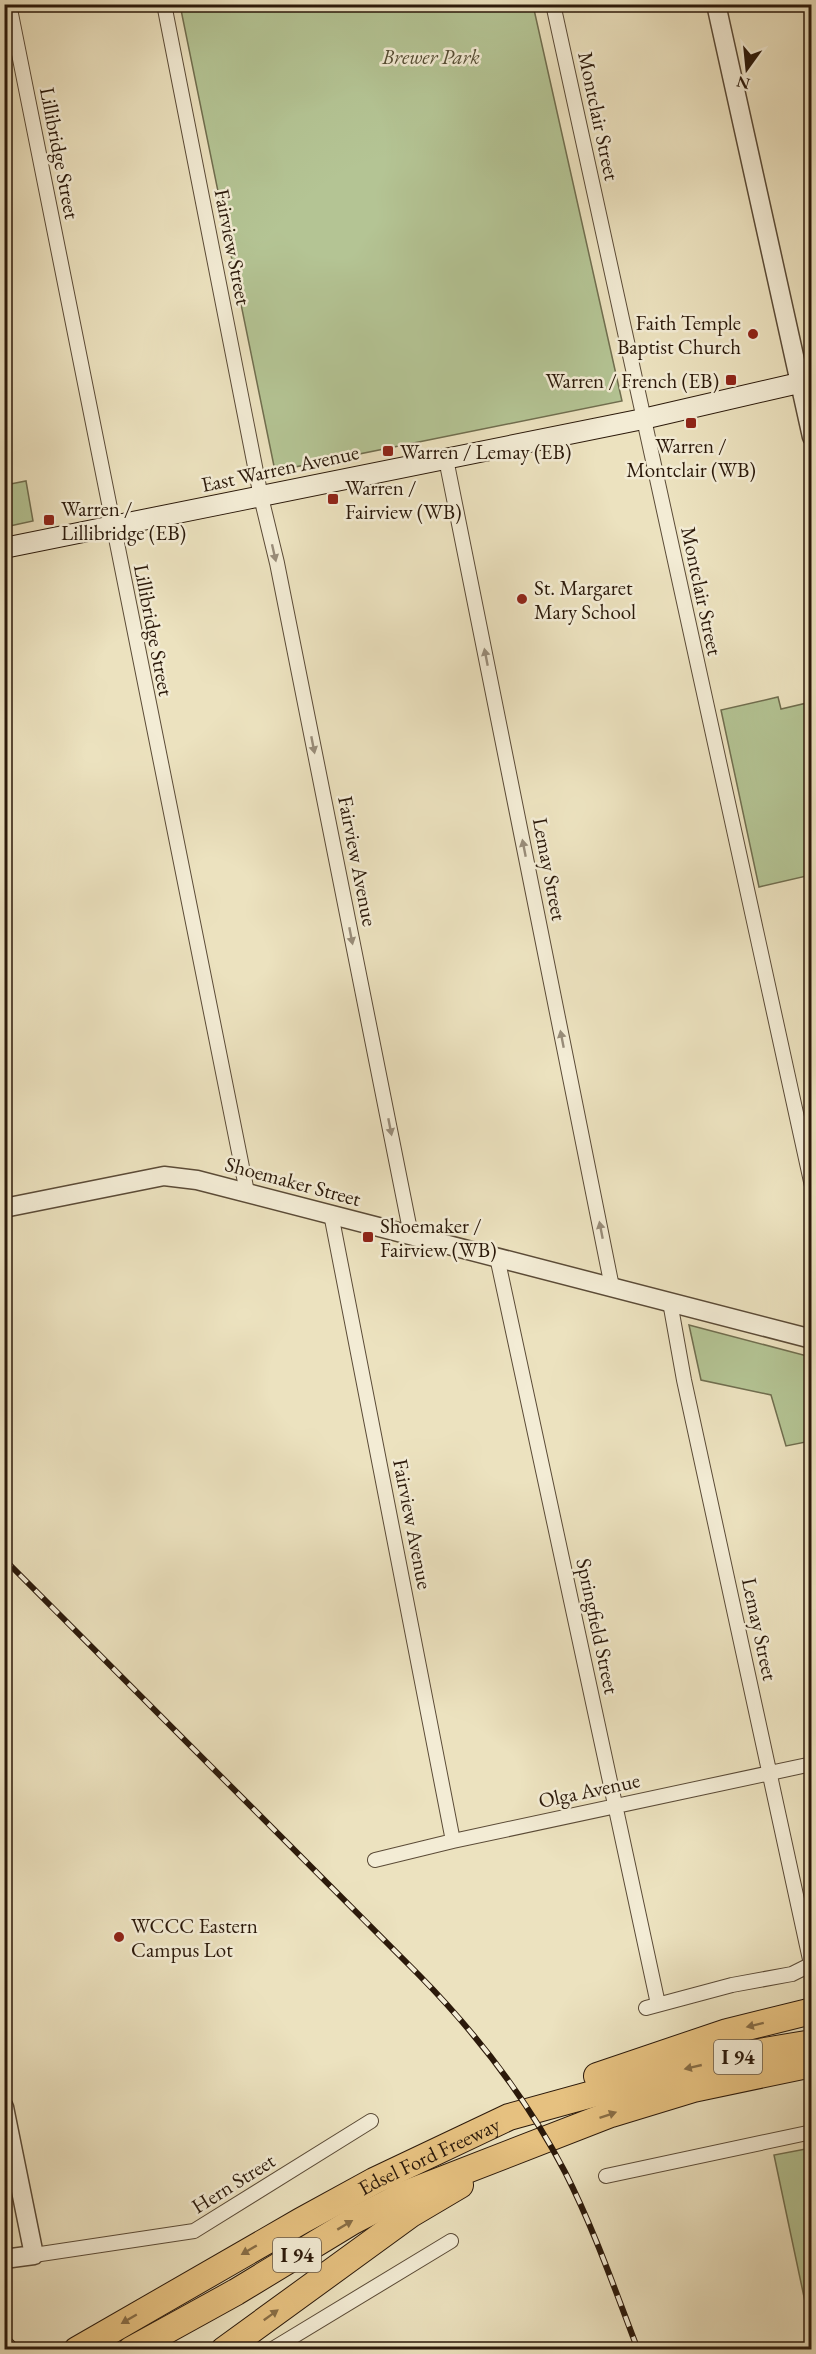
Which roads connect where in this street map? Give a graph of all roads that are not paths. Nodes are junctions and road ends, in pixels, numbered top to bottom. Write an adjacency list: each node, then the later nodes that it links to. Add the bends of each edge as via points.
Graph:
1 (9, 4): 10 (street, Lillibridge Street)
2 (164, 4): 9 (street, Fairview Street)
3 (553, 4): 6 (street, Montclair Street)
4 (716, 4): 5 (street)
5 (806, 381): 6 (main road, East Warren Avenue); 7 (street)
6 (643, 419): 8 (main road, East Warren Avenue); 12 (street, Montclair Street)
7 (812, 437)
8 (446, 459): 9 (main road, East Warren Avenue); 18 (street, Lemay Street, one-way to 8)
9 (261, 496): 10 (main road, East Warren Avenue); 16 (street, Fairview Avenue, one-way to 16)
10 (112, 528): 11 (main road, East Warren Avenue); 13 (street, Lillibridge Street)
11 (4, 548)
12 (812, 1186)
13 (247, 1192): 14 (street, Shoemaker Street, via 164,1176); 15 (street, Shoemaker Street)
14 (4, 1208)
15 (331, 1214): 16 (street, Shoemaker Street); 24 (street, Fairview Avenue)
16 (411, 1235): 17 (street, Shoemaker Street)
17 (496, 1257): 18 (street, Shoemaker Street); 23 (street, Springfield Street)
18 (612, 1287): 19 (street, Shoemaker Street)
19 (670, 1302): 20 (street, Shoemaker Street); 22 (street, Lemay Street)
20 (812, 1339)
21 (812, 1764): 22 (street, Olga Avenue)
22 (770, 1773): 23 (street, Olga Avenue); 26 (street, Lemay Street)
23 (615, 1806): 24 (street, Olga Avenue); 26 (street, Springfield Street, via 651,2006 792,1974)
24 (453, 1841): 25 (street, Olga Avenue)
25 (375, 1860)
26 (812, 1964)
27 (812, 2011): 31 (highway, one-way to 31, via 727,2032 587,2079)
28 (812, 2043): 31 (highway, Edsel Ford Freeway / I 94, one-way to 31, via 664,2074)
29 (812, 2064): 34 (highway, Edsel Ford Freeway / I 94, one-way to 29, via 611,2114 693,2089)
30 (4, 2107): 37 (street)
31 (509, 2117): 42 (highway, Edsel Ford Freeway / I 94, one-way to 42, via 374,2181)
32 (371, 2121): 37 (street, Hern Street, via 194,2232)
33 (812, 2132): 35 (street)
34 (518, 2151): 39 (highway, Edsel Ford Freeway / I 94, one-way to 34, via 405,2194); 45 (highway, one-way to 34, via 411,2214)
35 (606, 2176)
36 (451, 2241): 46 (street)
37 (34, 2255): 38 (street)
38 (4, 2259)
39 (236, 2292): 43 (highway, Edsel Ford Freeway / I 94); 44 (highway)
40 (4, 2346): 41 (main road)
41 (8, 2349)
42 (77, 2349)
43 (131, 2349)
44 (157, 2349)
45 (224, 2349)
46 (271, 2349)

